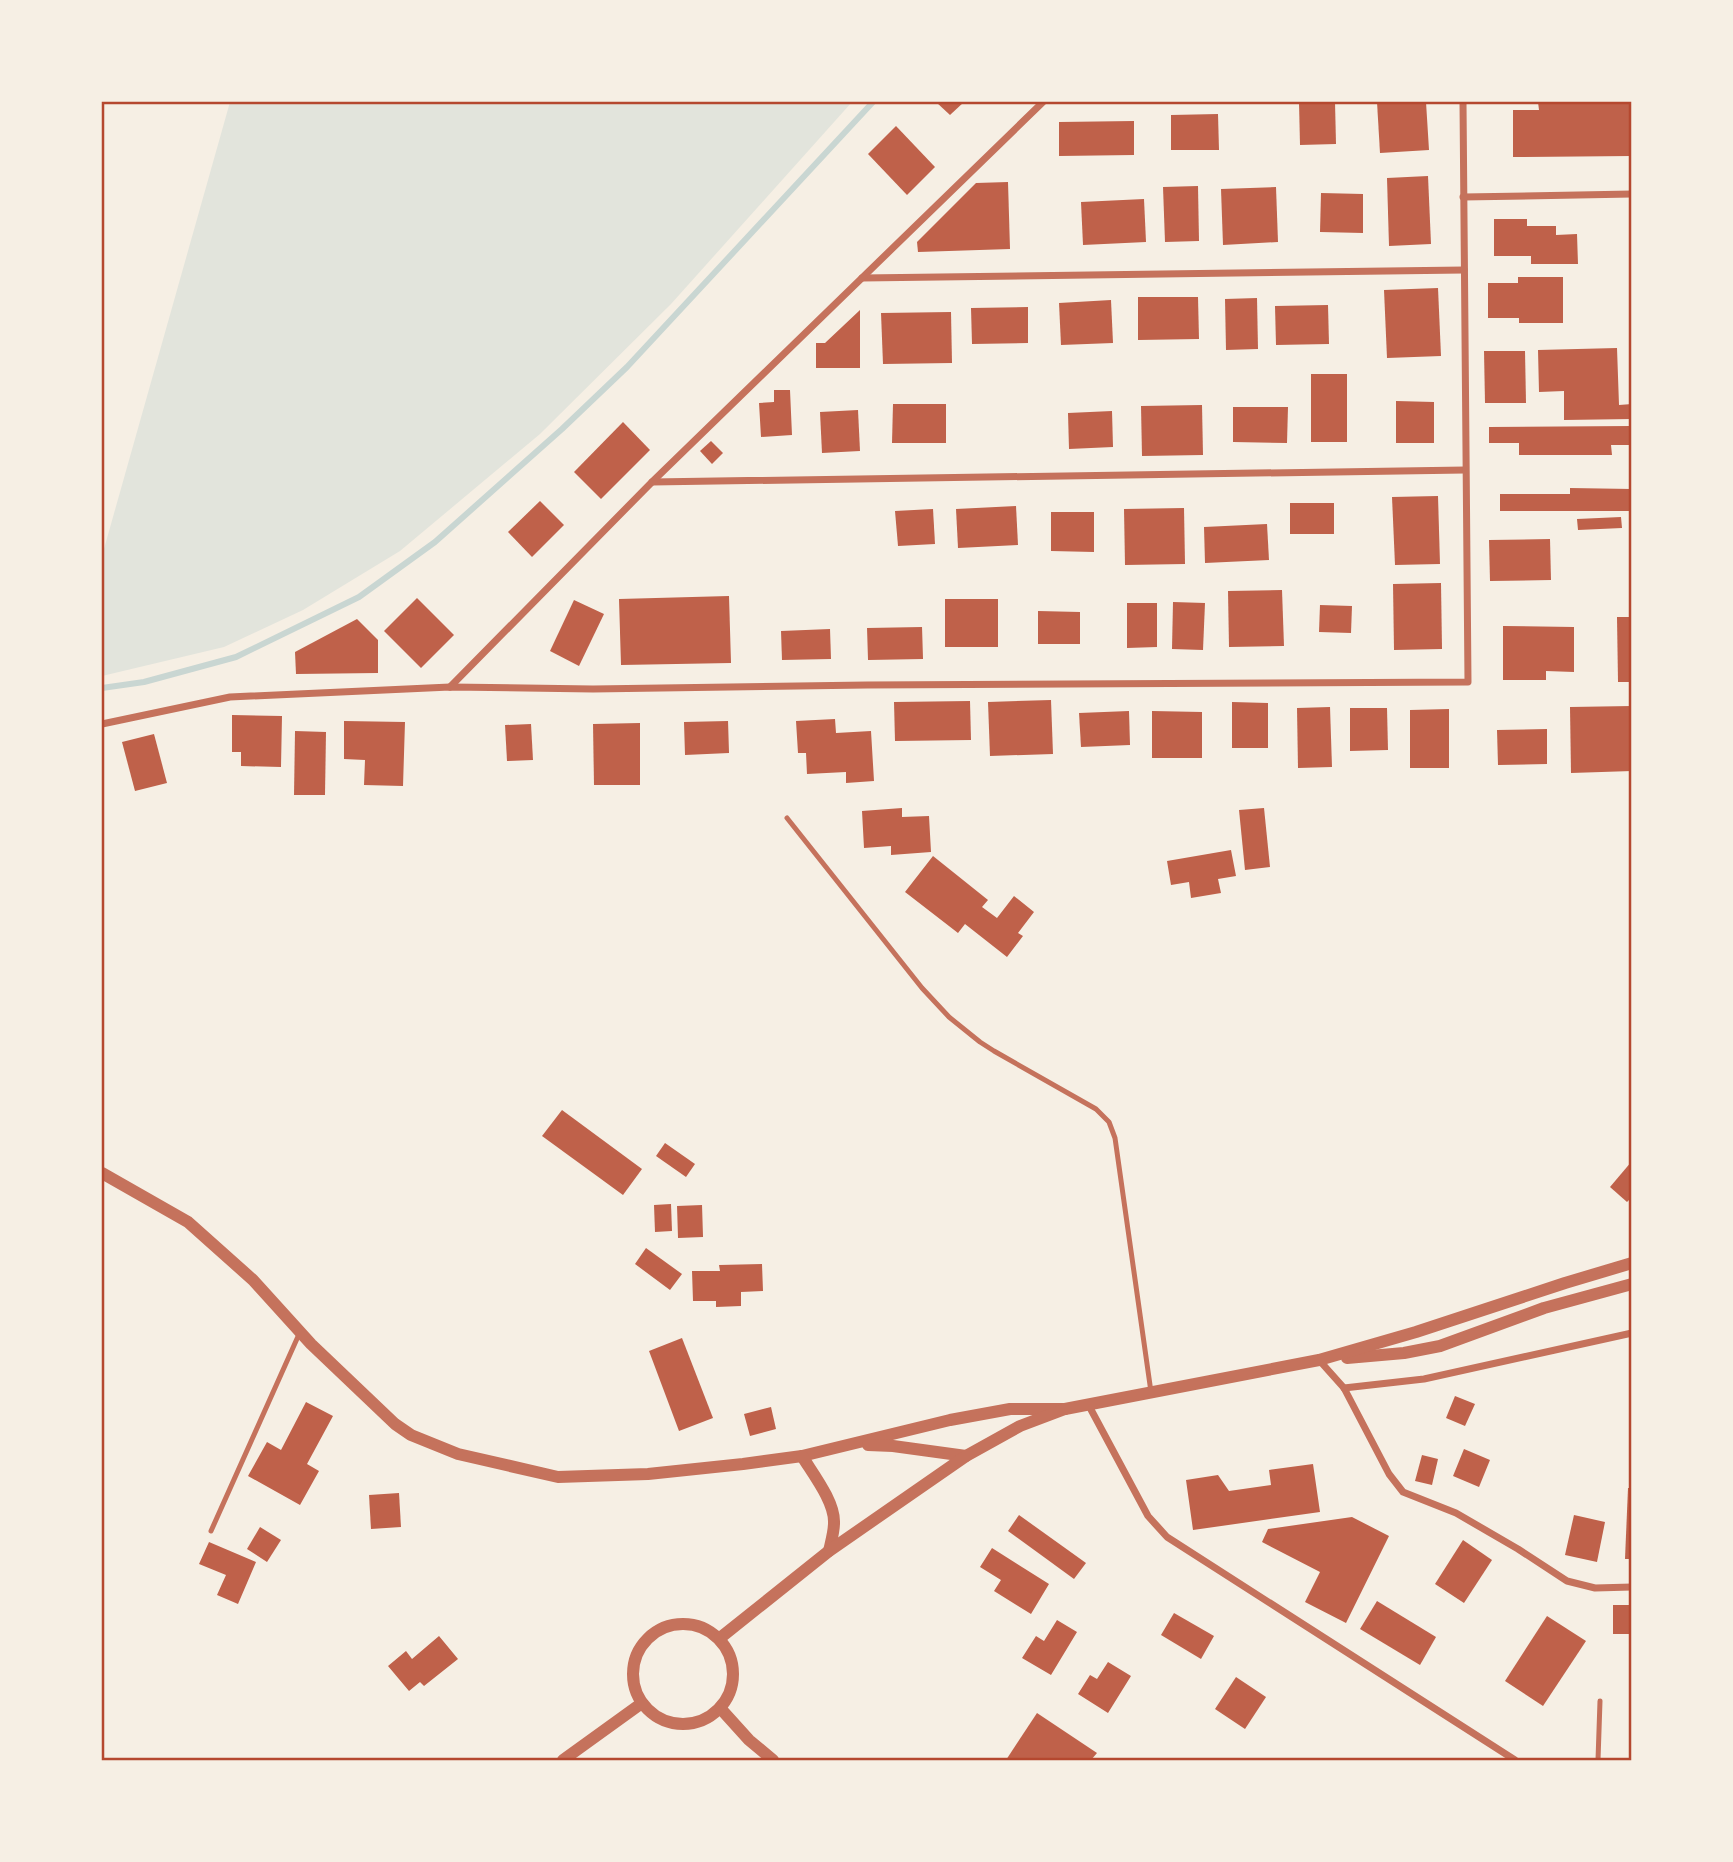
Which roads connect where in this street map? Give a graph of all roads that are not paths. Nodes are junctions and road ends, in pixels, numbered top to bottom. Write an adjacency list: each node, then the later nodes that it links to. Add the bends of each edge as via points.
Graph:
1 (1043, 102): 6 (street)
2 (1463, 102): 4 (street)
3 (1632, 194): 4 (street)
4 (1463, 197): 5 (street)
5 (1464, 270): 6 (street); 7 (street)
6 (861, 278): 8 (street)
7 (1465, 470): 8 (street); 9 (street, via 1468,682)
8 (652, 482): 9 (street)
9 (450, 687): 10 (street, via 230,697)
10 (102, 724)
11 (787, 818): 19 (lane, via 949,1017 980,1042 1096,1109 1109,1122)
12 (102, 1173): 15 (street, via 188,1222 253,1280)
13 (1632, 1263): 17 (street)
14 (1632, 1284): 17 (street, via 1544,1308 1440,1346)
15 (300, 1332): 23 (street, via 395,1424 458,1454 558,1477 648,1474); 25 (lane)
16 (1632, 1333): 18 (street, via 1424,1379)
17 (1319, 1360): 18 (street); 19 (street)
18 (1343, 1388): 27 (street, via 1403,1492 1457,1513 1575,1585)
19 (1151, 1392): 20 (street)
20 (1088, 1404): 21 (street); 34 (street, via 1148,1516 1167,1537)
21 (1065, 1409): 22 (street, via 1010,1409); 24 (street, via 1020,1426)
22 (850, 1445): 23 (street); 24 (street)
23 (802, 1456): 26 (street, via 833,1511)
24 (966, 1456): 26 (street)
25 (211, 1531)
26 (829, 1551): 28 (street)
27 (1632, 1587)
28 (720, 1638): 30 (street, via 677,1624 650,1636 639,1649 633,1673); 31 (street, via 733,1668 728,1700)
29 (1600, 1701): 35 (lane)
30 (642, 1703): 31 (street, via 652,1714 683,1725 700,1722); 32 (street)
31 (720, 1709): 33 (street)
32 (563, 1760)
33 (773, 1760)
34 (1515, 1760)
35 (1598, 1760)

